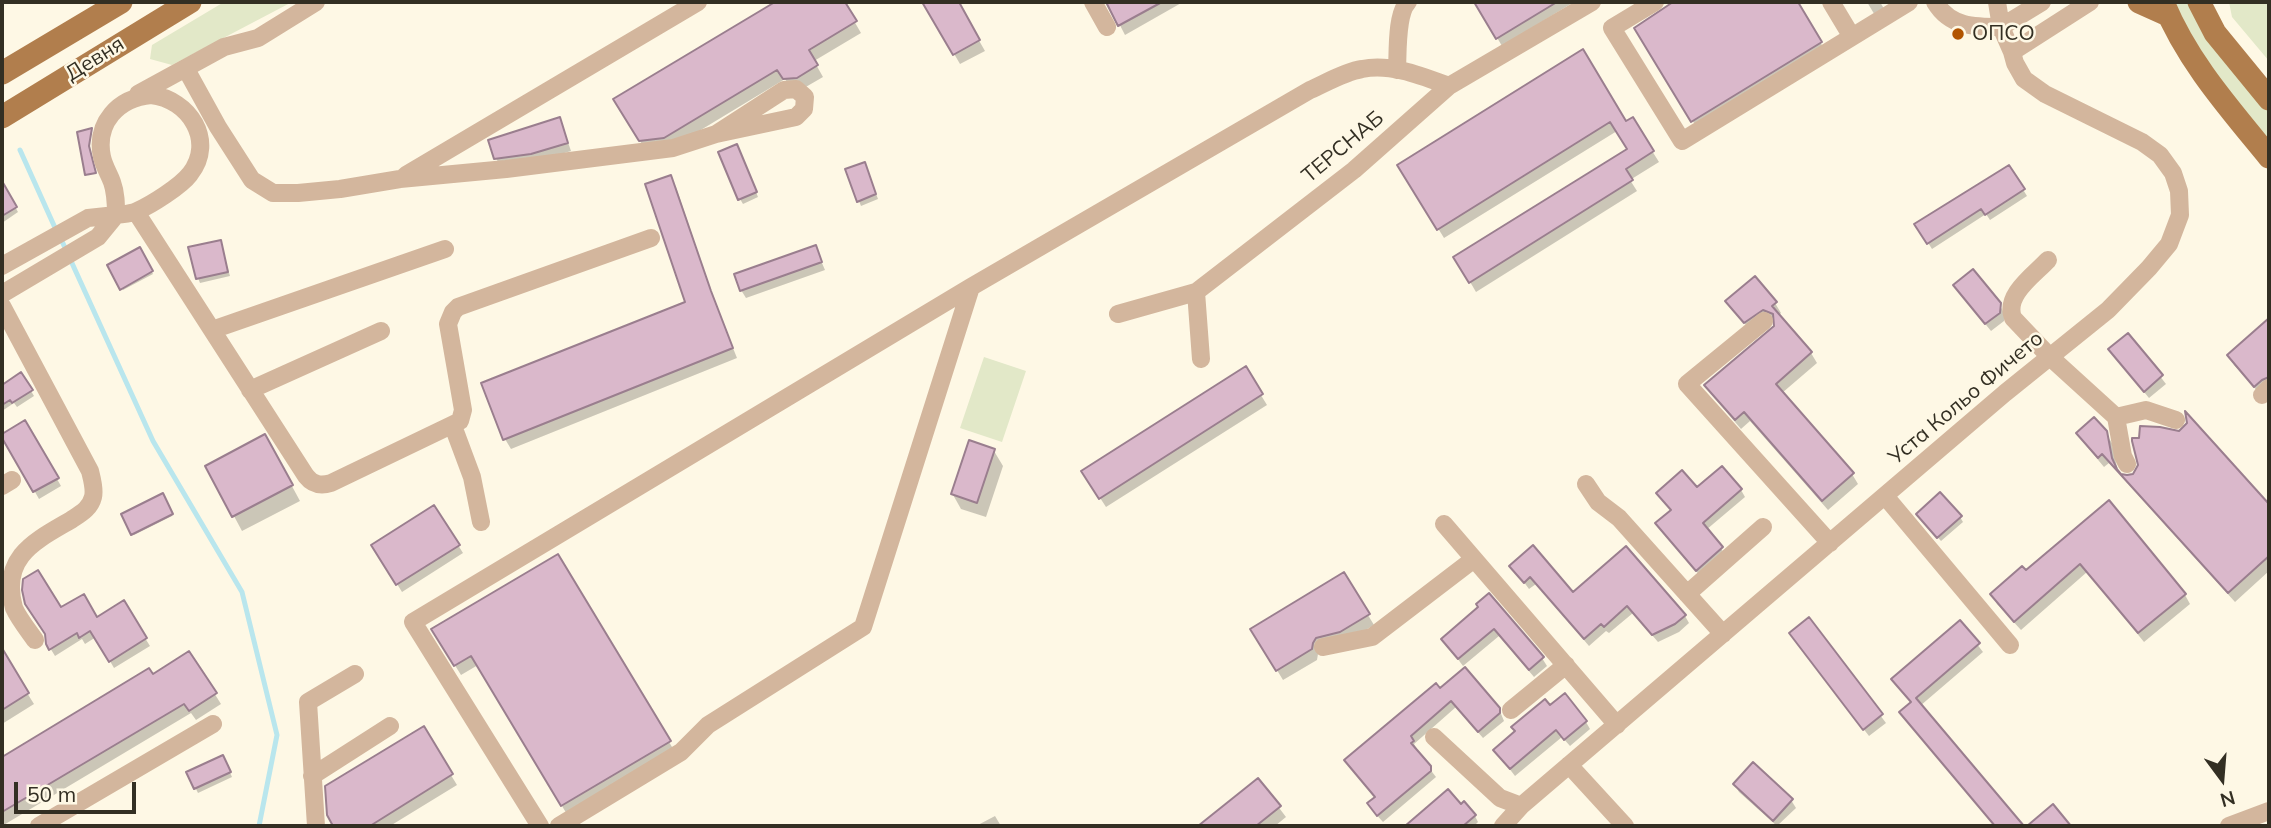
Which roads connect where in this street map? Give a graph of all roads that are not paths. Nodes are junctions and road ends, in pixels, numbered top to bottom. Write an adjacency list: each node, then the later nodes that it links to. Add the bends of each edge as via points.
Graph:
1 (121, 2): 26 (main road, Девня)
2 (190, 2): 30 (main road, Девня)
3 (316, 2): 24 (street, via 258,38 223,47)
4 (698, 2): 33 (street)
5 (1093, 2): 19 (street)
6 (1408, 2): 25 (street, via 1401,18)
7 (1592, 2): 27 (street, ТЕРСНАБ)
8 (1656, 2): 22 (street, via 1612,28 1682,141)
9 (1831, 2): 22 (street)
10 (1909, 2): 22 (street)
11 (1997, 2): 20 (street, Уста Кольо Фичето)
12 (2042, 2): 20 (street)
13 (2090, 2): 23 (street)
14 (2139, 2): 18 (main road)
15 (2199, 2): 21 (main road)
16 (2216, 2): 21 (main road)
17 (1938, 6): 20 (street, via 1964,25)
18 (2166, 9): 32 (main road, via 2206,80)
19 (1107, 27)
20 (2001, 27): 23 (street, Уста Кольо Фичето)
21 (2215, 33): 29 (main road)
22 (1852, 37)
23 (2012, 52): 48 (street, Уста Кольо Фичето, via 2024,79 2045,94 2143,142 2160,155 2179,191 2180,215 2169,244 2108,310)
24 (186, 69): 28 (street); 33 (street, via 252,180 273,193)
25 (1397, 70): 27 (street); 40 (street, via 1360,69 1310,90)
26 (2, 73)
27 (1449, 86): 41 (street, ТЕРСНАБ, via 1354,170)
28 (129, 99): 34 (street, via 162,96 183,107 198,132 200,149 190,174); 35 (street, via 108,117 100,143 113,184)
29 (2269, 99)
30 (2, 117)
31 (716, 134): 33 (street, via 673,148)
32 (2269, 157)
33 (400, 179)
34 (136, 212): 35 (street); 46 (street)
35 (116, 215): 39 (street, via 88,218); 42 (street, via 98,237)
36 (651, 238): 53 (street, via 453,312 448,331 463,414)
37 (445, 249): 46 (street)
38 (2048, 260): 48 (street, via 2010,306 2012,318)
39 (2, 266)
40 (971, 287): 80 (street, via 413,622); 81 (street, via 863,627 708,725 681,752)
41 (1196, 292): 44 (street, ТЕРСНАБ); 49 (street)
42 (2, 294)
43 (2, 306): 64 (street, via 94,485 86,510 22,549 13,560 9,589 14,608)
44 (1118, 314)
45 (1764, 321): 60 (street, via 1687,384)
46 (212, 330): 50 (street)
47 (381, 331): 50 (street)
48 (2050, 357): 51 (street); 56 (street, Уста Кольо Фичето)
49 (1201, 359)
50 (250, 390): 53 (street, via 306,476 319,485)
51 (2116, 417): 52 (street, via 2146,410); 54 (street)
52 (2176, 420)
53 (453, 426): 57 (street, via 472,478)
54 (2127, 464)
55 (1586, 484): 62 (street)
56 (1885, 496): 60 (street, Уста Кольо Фичето); 65 (street)
57 (481, 522)
58 (1444, 524): 61 (street)
59 (1763, 527): 62 (street)
60 (1830, 543): 63 (street, Уста Кольо Фичето)
61 (1475, 559): 66 (street, via 1372,637); 67 (street)
62 (1687, 594): 63 (street)
63 (1723, 635): 71 (street, Уста Кольо Фичето)
64 (35, 640)
65 (2010, 645)
66 (1323, 647)
67 (1566, 666): 69 (street); 71 (street)
68 (355, 674): 75 (street, via 308,702)
69 (1511, 710)
70 (213, 724): 78 (street)
71 (1617, 725): 74 (street, Уста Кольо Фичето)
72 (390, 726): 75 (street)
73 (1434, 737): 76 (street, via 1500,798)
74 (1569, 765): 76 (street, Уста Кольо Фичето); 83 (street)
75 (312, 776): 79 (street)
76 (1521, 806): 82 (street, Уста Кольо Фичето)
77 (2269, 811): 84 (street)
78 (39, 826)
79 (316, 826)
80 (540, 826)
81 (559, 826)
82 (1503, 826)
83 (1625, 826)
84 (2229, 826)

